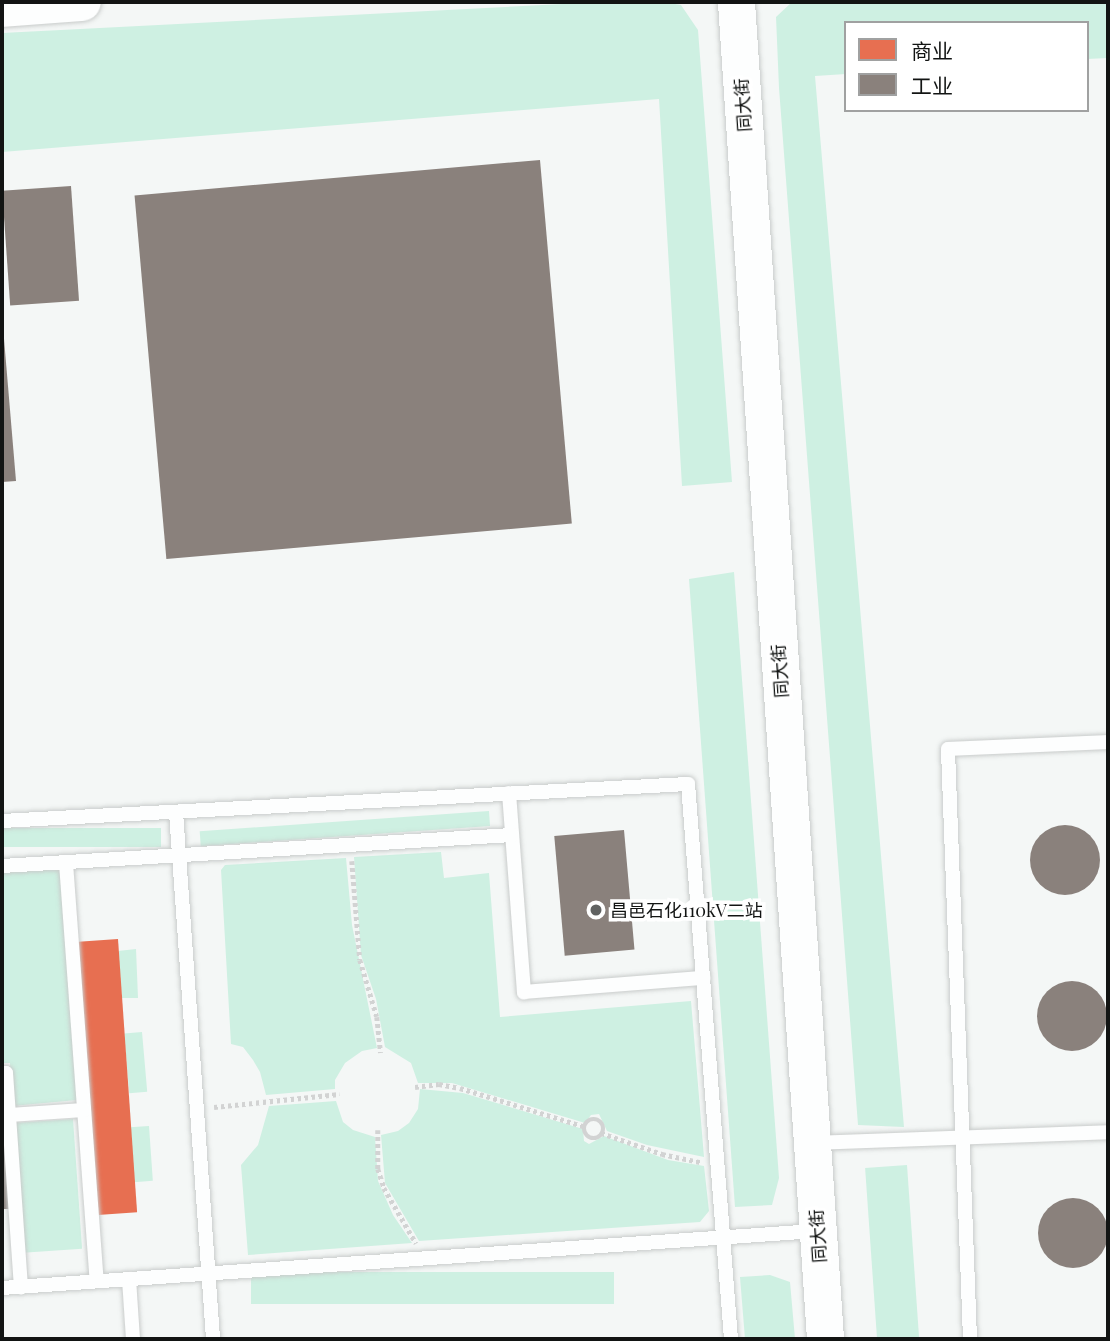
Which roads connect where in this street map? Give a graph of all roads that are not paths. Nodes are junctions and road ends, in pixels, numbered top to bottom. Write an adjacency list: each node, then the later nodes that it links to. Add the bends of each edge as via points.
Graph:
1 (82, 2): 3 (main road)
2 (736, 2): 18 (street, 同大街)
3 (2, 8)
4 (1108, 742): 17 (lane, via 948,748)
5 (509, 793): 6 (lane); 8 (lane); 12 (lane, via 688,784)
6 (176, 811): 7 (lane); 9 (lane)
7 (2, 821)
8 (512, 835): 9 (lane); 12 (lane, via 524,992)
9 (180, 857): 10 (lane); 21 (lane)
10 (66, 863): 11 (lane); 14 (lane)
11 (2, 866)
12 (703, 978): 20 (lane)
13 (2, 1073): 15 (lane, via 6,1073)
14 (84, 1110): 15 (lane); 23 (lane)
15 (9, 1115): 24 (lane)
16 (1108, 1132): 17 (lane)
17 (962, 1138): 18 (lane); 30 (lane)
18 (811, 1143): 19 (street, 同大街)
19 (817, 1231): 20 (lane); 29 (street, 同大街)
20 (723, 1237): 21 (lane); 28 (lane)
21 (208, 1273): 22 (lane); 27 (lane)
22 (129, 1279): 23 (lane); 26 (lane)
23 (97, 1281): 24 (lane)
24 (21, 1287): 25 (lane)
25 (2, 1288)
26 (133, 1339)
27 (213, 1339)
28 (731, 1339)
29 (825, 1339)
30 (970, 1339)

